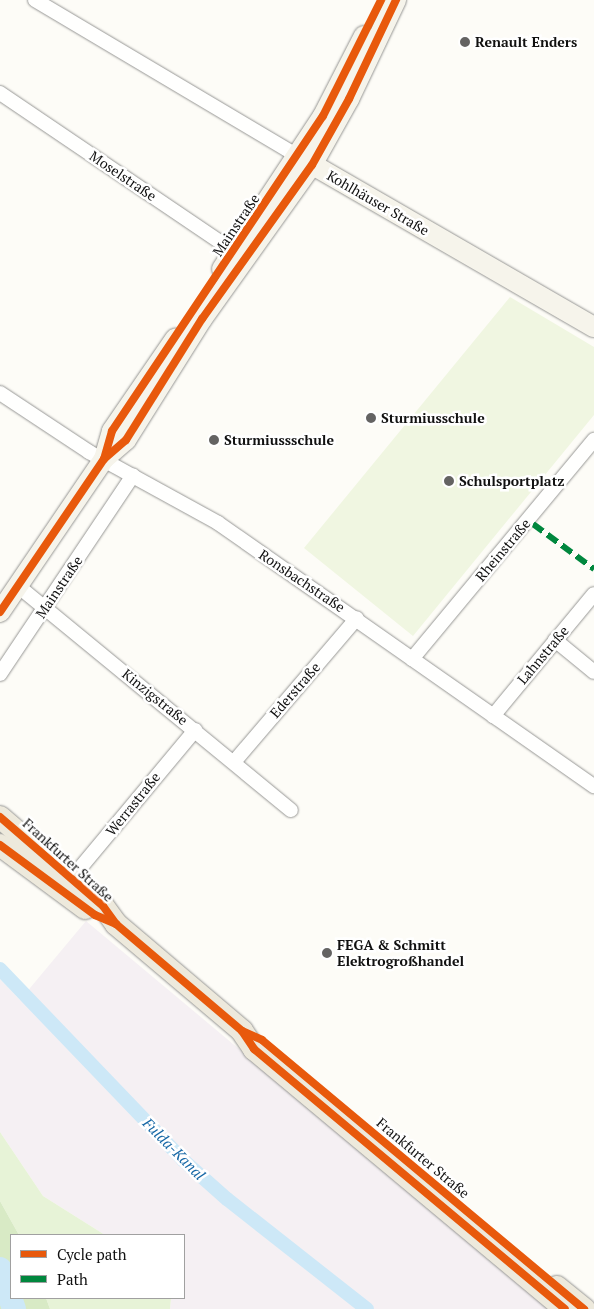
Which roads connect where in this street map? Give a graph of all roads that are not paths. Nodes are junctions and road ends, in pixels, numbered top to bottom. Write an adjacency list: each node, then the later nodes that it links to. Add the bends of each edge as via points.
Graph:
1 (35, 0): 5 (street, Kohlhäuser Straße)
2 (381, 0): 5 (main road, Mainstraße)
3 (396, 0): 5 (main road, Mainstraße, via 349,99)
4 (0, 93): 6 (street, Moselstraße)
5 (305, 160): 6 (main road, Mainstraße); 7 (main road, Kohlhäuser Straße)
6 (240, 255): 10 (main road, Mainstraße, via 126,440)
7 (594, 327)
8 (0, 393): 10 (street, Ronsbachstraße)
9 (594, 440): 18 (street, Rheinstraße)
10 (104, 459): 11 (street, Ronsbachstraße); 12 (main road, Mainstraße)
11 (133, 475): 14 (street, Mainstraße); 16 (street, Ronsbachstraße, via 218,523)
12 (18, 586): 14 (street, Kinzigstraße); 15 (main road, Mainstraße)
13 (594, 594): 17 (street, Lahnstraße)
14 (46, 607): 20 (street, Mainstraße); 22 (street, Kinzigstraße)
15 (0, 612)
16 (357, 618): 18 (street, Ronsbachstraße); 23 (street, Ederstraße)
17 (555, 640): 19 (street); 21 (street, Lahnstraße)
18 (412, 659): 21 (street, Ronsbachstraße)
19 (594, 672)
20 (0, 674)
21 (493, 716): 24 (street, Ronsbachstraße)
22 (195, 730): 23 (street, Kinzigstraße); 28 (street, Werrastraße)
23 (234, 762): 25 (street, Kinzigstraße)
24 (594, 786)
25 (291, 810)
26 (0, 817): 28 (main road, Frankfurter Straße)
27 (0, 845): 29 (main road, Frankfurter Straße, via 95,915)
28 (72, 879): 29 (main road, Frankfurter Straße, via 103,906)
29 (116, 924): 30 (main road, Frankfurter Straße)
30 (242, 1031): 31 (main road, Frankfurter Straße, via 254,1049); 32 (main road, Frankfurter Straße, via 262,1040)
31 (565, 1309)
32 (584, 1309)

